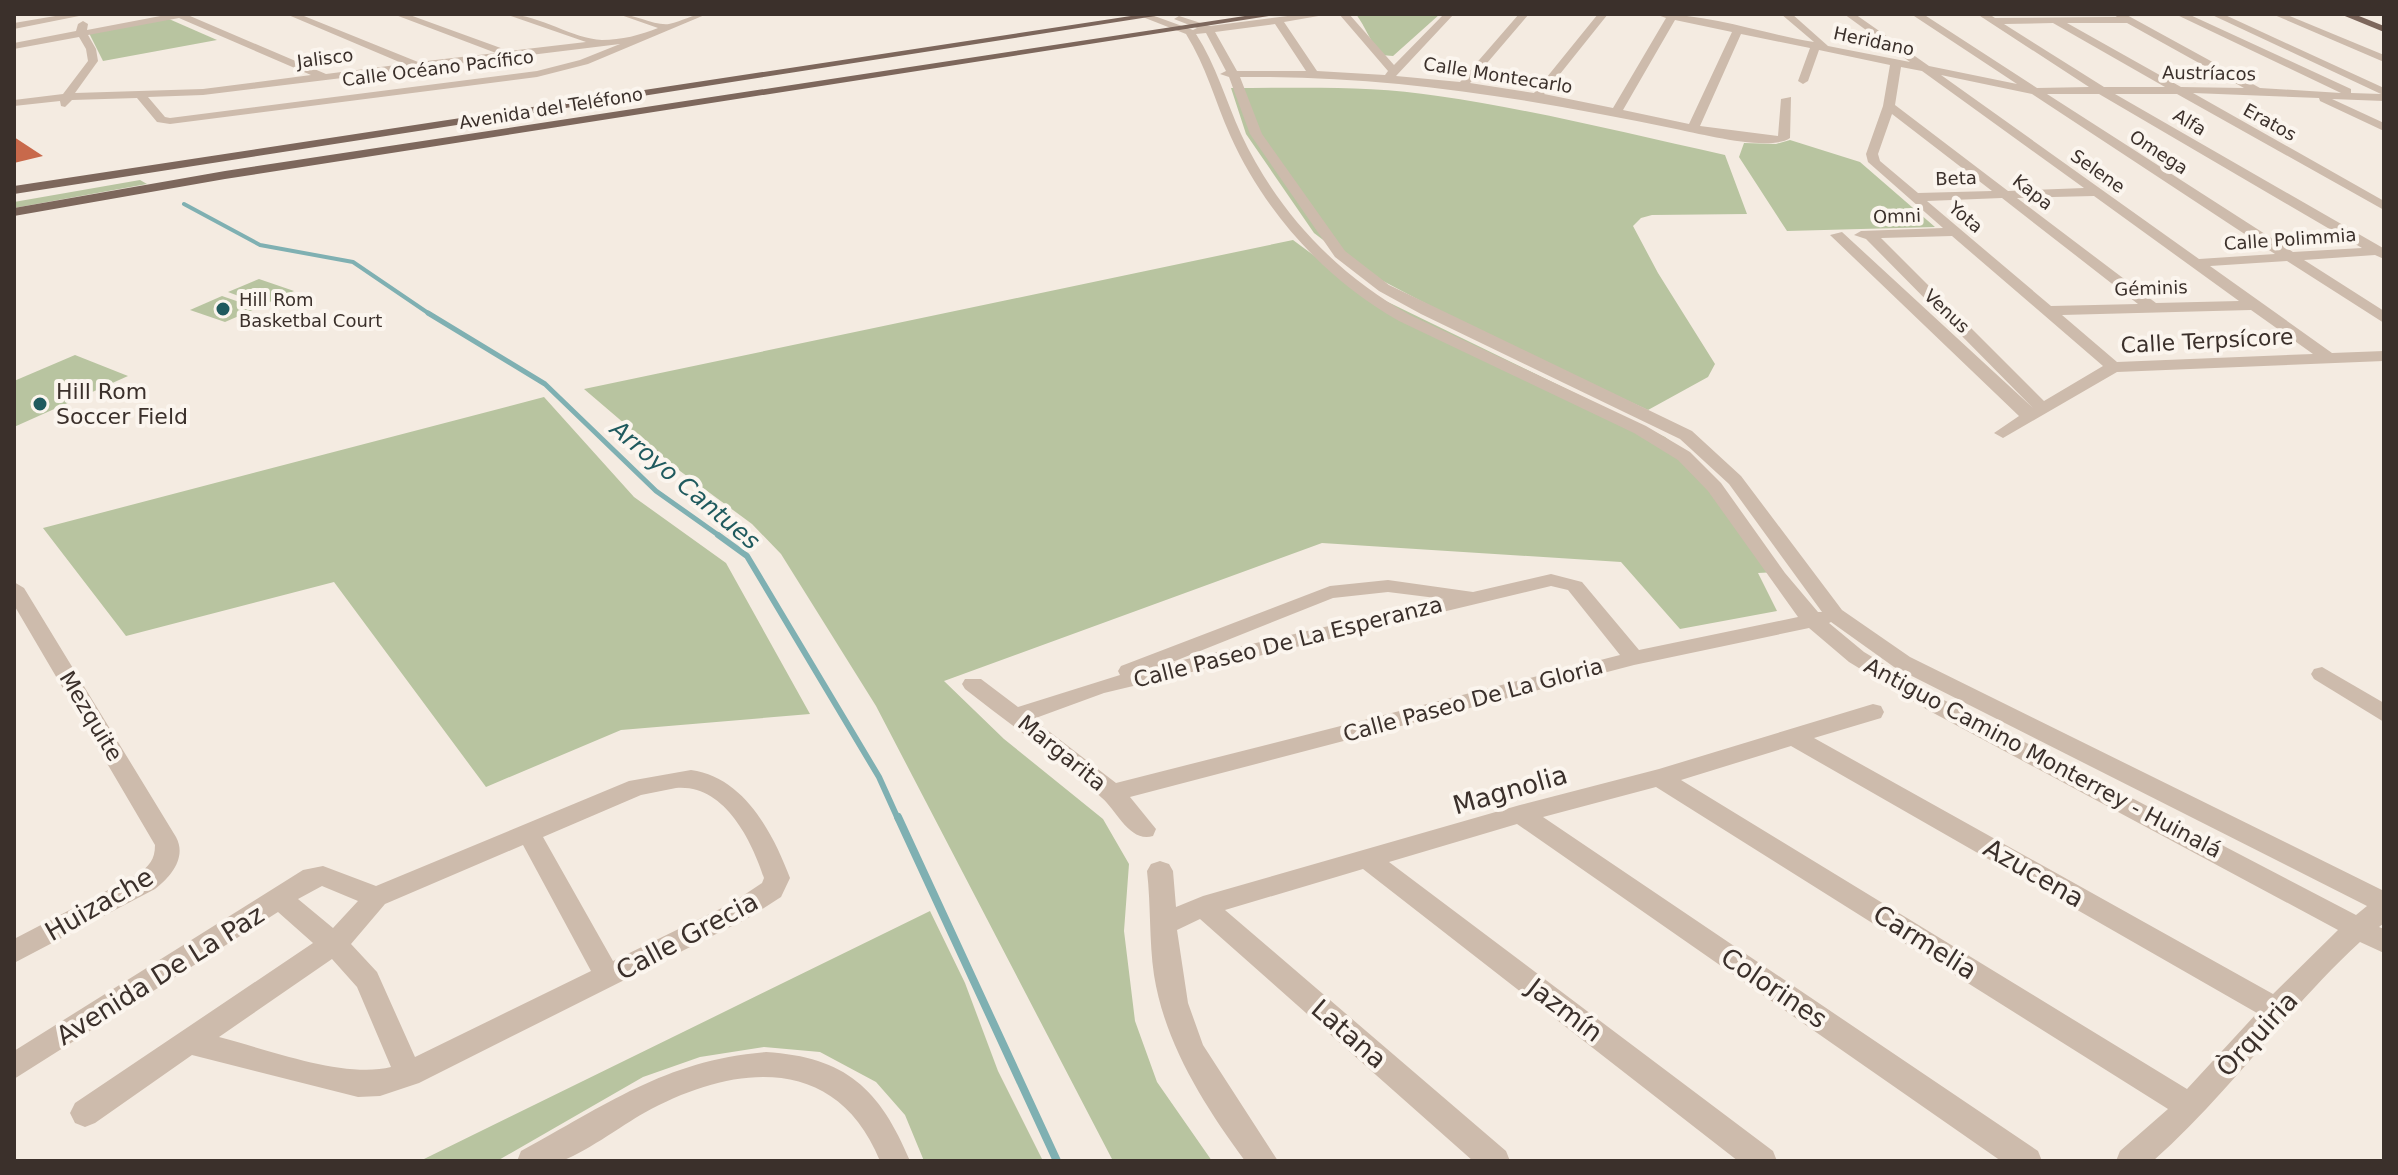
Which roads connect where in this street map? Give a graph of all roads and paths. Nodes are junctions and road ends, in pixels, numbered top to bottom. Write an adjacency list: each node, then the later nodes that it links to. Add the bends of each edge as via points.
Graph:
1 (94, 14): 24 (street)
2 (141, 14): 31 (street)
3 (187, 14): 23 (street)
4 (291, 14): 48 (street)
5 (398, 14): 43 (street)
6 (510, 14): 40 (street)
7 (623, 14): 34 (street)
8 (702, 14): 34 (street, Calle Océano Pacífico)
9 (1325, 14): 26 (street)
10 (1344, 14): 53 (street)
11 (1449, 14): 53 (street)
12 (1524, 14): 56 (street)
13 (1603, 14): 65 (street)
14 (1660, 14): 25 (street, Heridano)
15 (1719, 14): 32 (street)
16 (1786, 14): 42 (street)
17 (1849, 14): 49 (street, Selene)
18 (1916, 14): 58 (street, Omega)
19 (2180, 14): 66 (street)
20 (2215, 14): 63 (street)
21 (2277, 14): 44 (street)
22 (2345, 14): 37 (main road)
23 (179, 15): 31 (street); 54 (street)
24 (81, 16): 33 (street); 38 (street)
25 (1672, 16): 32 (street, Heridano); 71 (street)
26 (1277, 17): 29 (main road); 36 (street); 50 (street)
27 (2124, 17): 30 (street); 60 (street)
28 (1988, 18): 30 (street); 59 (street, Alfa)
29 (1171, 19): 36 (street); 45 (main road); 47 (main road); 47 (main road); 51 (street, Antiguo Camino Monterrey - Huinalá)
30 (2056, 21): 57 (street, Eratos)
31 (129, 24): 38 (street)
32 (1724, 25): 35 (street, Heridano)
33 (14, 26)
34 (667, 28): 39 (street, Calle Océano Pacífico)
35 (1739, 28): 42 (street, Heridano); 73 (street)
36 (1209, 29): 52 (street, Antiguo Camino Monterrey - Huinalá)
37 (2384, 29)
38 (81, 33): 41 (street); 68 (street, via 93,61)
39 (641, 38): 40 (street, Jalisco); 62 (street, Calle Océano Pacífico, via 558,70)
40 (600, 43): 43 (street, Jalisco)
41 (14, 46)
42 (1821, 46): 46 (street, Heridano); 55 (street)
43 (510, 54): 48 (street, Jalisco)
44 (2384, 59)
45 (872, 62): 74 (main road); 75 (main road)
46 (1896, 63): 49 (street, Heridano); 70 (street, Yota)
47 (967, 64): 74 (main road)
48 (416, 66): 54 (street, Jalisco); 62 (street)
49 (1922, 68): 58 (street, Heridano); 78 (street, Selene)
50 (1313, 73): 52 (street, Calle Montecarlo); 53 (street, Calle Montecarlo)
51 (1213, 74): 52 (street, Calle Montecarlo); 102 (street, Antiguo Camino Monterrey - Huinalá, via 1235,133 1276,200 1340,275 1410,321 1669,445 1709,479 1790,594)
52 (1234, 74): 102 (street, Antiguo Camino Monterrey - Huinalá, via 1256,134 1323,233 1357,269 1426,311 1686,435 1735,480)
53 (1391, 74): 56 (street, Calle Montecarlo)
54 (323, 77): 64 (street, Jalisco)
55 (1803, 81)
56 (1463, 85): 65 (street, Calle Montecarlo)
57 (2176, 90): 59 (street, Austríacos); 60 (street, Austríacos); 82 (street, Eratos)
58 (2033, 91): 59 (street, Austríacos); 89 (street, Omega)
59 (2102, 91): 88 (street, Alfa)
60 (2258, 91): 61 (street, Austríacos)
61 (2313, 94): 66 (street, Austríacos); 72 (street)
62 (411, 95): 64 (street, Calle Océano Pacífico, via 170,121 161,120)
63 (2384, 95): 66 (street, Austríacos)
64 (141, 96): 68 (street, Jalisco)
65 (1537, 96): 71 (street, Calle Montecarlo)
66 (2359, 96)
67 (1787, 99): 73 (street, Calle Montecarlo, via 1784,138)
68 (66, 101): 69 (street, Jalisco)
69 (14, 103)
70 (1889, 106): 79 (street, Kapa); 80 (street, Yota, via 1872,154 1878,168)
71 (1616, 113): 73 (street, Calle Montecarlo)
72 (2384, 127)
73 (1693, 129)
74 (348, 155): 75 (main road); 76 (main road); 84 (main road)
75 (203, 164): 76 (main road)
76 (160, 176): 77 (main road); 81 (main road); 83 (main road)
77 (14, 190)
78 (2096, 192): 79 (street, Beta); 90 (street, Selene)
79 (2007, 194): 80 (street, Beta); 92 (street, Kapa)
80 (1914, 197): 85 (street, Yota)
81 (14, 199)
82 (2384, 206)
83 (14, 212)
84 (14, 220)
85 (1957, 232): 87 (street, Omni); 93 (street, Yota)
86 (1837, 235): 87 (street, Omni); 98 (street, Venus)
87 (1870, 235): 98 (street, Venus)
88 (2382, 252): 89 (street, Calle Polimmia)
89 (2288, 257): 90 (street, Calle Polimmia); 94 (street, Omega)
90 (2198, 263): 91 (street, Selene)
91 (2255, 305): 92 (street, Géminis); 96 (street, Selene)
92 (2153, 308): 93 (street, Géminis)
93 (2050, 311): 97 (street, Yota)
94 (2384, 318)
95 (2384, 356): 96 (street, Calle Terpsícore)
96 (2327, 357): 97 (street, Calle Terpsícore)
97 (2113, 367): 98 (street, Calle Terpsícore)
98 (2035, 412): 99 (street, Calle Terpsícore)
99 (2003, 433)
100 (1477, 596): 103 (street, Calle Paseo De La Esperanza, via 1551,580 1568,582); 106 (street, Calle Paseo De La Esperanza); 106 (street, Calle Paseo De La Esperanza, via 1388,586 1330,592 1168,654)
101 (17, 600): 118 (street, Mezquite)
102 (1824, 618): 103 (street, Calle Paseo De La Gloria); 107 (street, Antiguo Camino Monterrey - Huinalá); 108 (street, Antiguo Camino Monterrey - Huinalá, via 1834,642)
103 (1634, 658): 114 (street, Calle Paseo De La Gloria)
104 (2322, 674): 110 (street)
105 (973, 684): 111 (street, Margarita)
106 (1099, 687): 111 (street, Calle Paseo De La Esperanza)
107 (1953, 689): 108 (street, via 1933,691); 124 (street, Antiguo Camino Monterrey - Huinalá)
108 (1934, 704): 126 (street, Antiguo Camino Monterrey - Huinalá)
109 (1873, 712): 112 (street, Magnolia)
110 (2384, 714)
111 (1017, 716): 114 (street, Margarita)
112 (1792, 736): 113 (street, Magnolia); 131 (street, Azucena)
113 (1659, 778): 115 (street, Magnolia); 135 (street, Carmelia)
114 (1112, 793): 116 (street, Margarita)
115 (1520, 814): 119 (street, Magnolia); 142 (street, Colorines)
116 (1144, 829)
117 (528, 832): 121 (street, Calle Grecia); 130 (street); 130 (street, Calle Grecia, via 637,787 700,780 719,786 771,859 777,878 760,901)
118 (167, 844): 129 (street, Huizache, via 164,866 146,882)
119 (1368, 859): 123 (street, Magnolia); 141 (street, Jazmín)
120 (1160, 871): 125 (street)
121 (376, 897): 122 (street, Avenida De La Paz, via 323,876); 128 (street, Calle Grecia)
122 (281, 899): 128 (street); 133 (street, Avenida De La Paz)
123 (1203, 906): 125 (street, Magnolia); 140 (street, Latana)
124 (2384, 906): 126 (street, Òrquiria)
125 (1163, 925): 139 (street, via 1168,977 1197,1067)
126 (2359, 928): 127 (street, Antiguo Camino Monterrey - Huinalá); 131 (street, Òrquiria)
127 (2384, 942)
128 (331, 945): 132 (street, Calle Grecia); 134 (street, via 367,980)
129 (14, 952)
130 (608, 977): 134 (street, Calle Grecia)
131 (2276, 1010): 135 (street, Òrquiria)
132 (189, 1042): 134 (street, Calle Grecia, via 364,1086); 136 (street)
133 (14, 1066)
134 (409, 1074)
135 (2190, 1107): 143 (street, Òrquiria)
136 (85, 1113)
137 (887, 1158): 138 (street, via 862,1099 832,1078 771,1062 715,1070 669,1085)
138 (532, 1161)
139 (1263, 1161)
140 (1495, 1161)
141 (1762, 1161)
142 (2027, 1161)
143 (2131, 1161)

